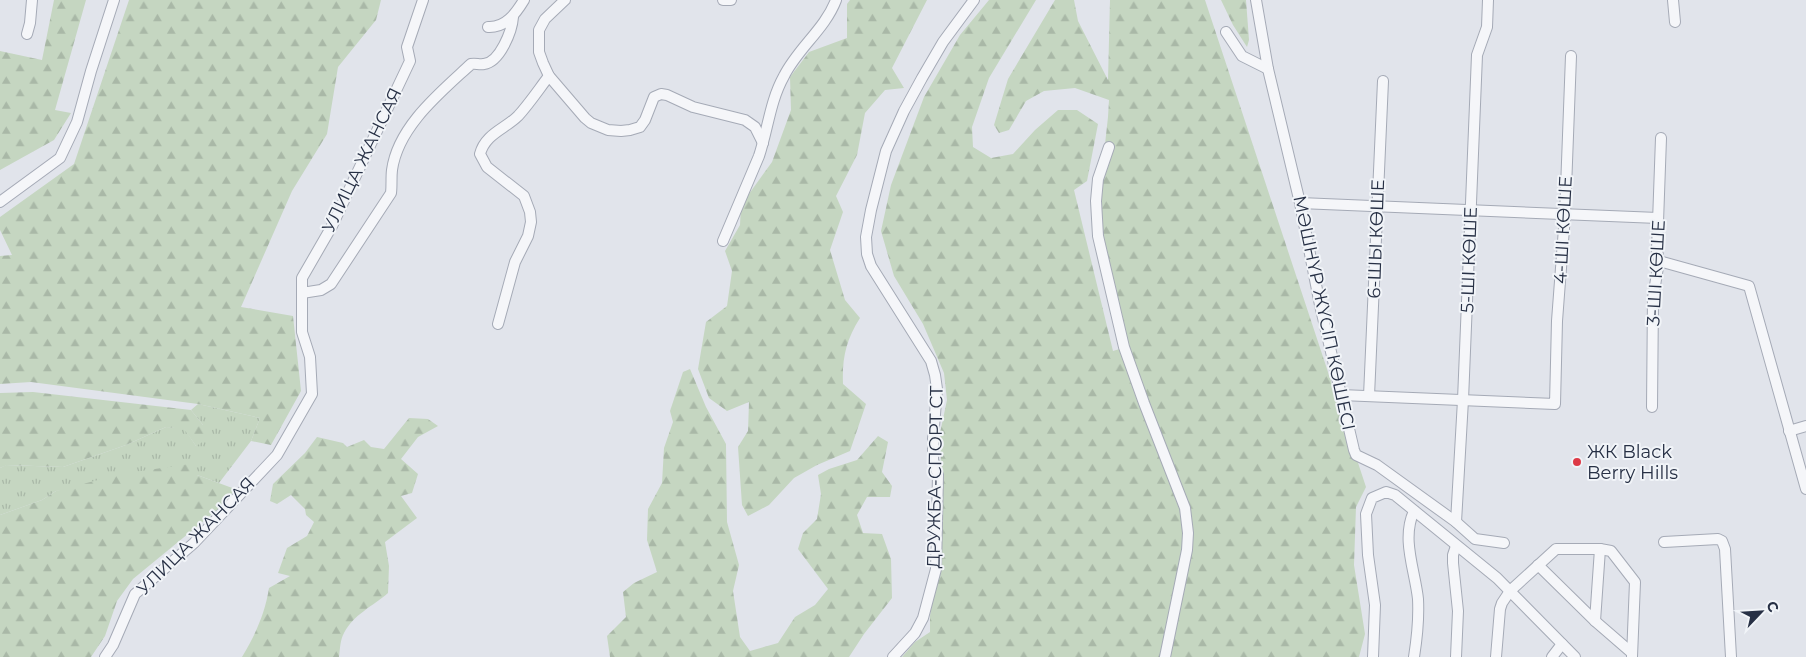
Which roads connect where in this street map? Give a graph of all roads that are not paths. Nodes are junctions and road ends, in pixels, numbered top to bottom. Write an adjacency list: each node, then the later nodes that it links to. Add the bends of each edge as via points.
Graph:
1 (32, 0): 17 (street)
2 (114, 0): 25 (street, via 77,122 60,158)
3 (423, 0): 33 (street, УЛИЦА ЖАНСАЯ, via 407,47 409,62 332,226 302,278)
4 (524, 0): 13 (street)
5 (565, 0): 20 (street, via 539,30 539,52)
6 (723, 0): 7 (street)
7 (731, 0)
8 (836, 0): 23 (street, via 831,13 781,80 772,102)
9 (974, 0): 54 (street, ДРУЖБА-СПОРТ СТ, via 943,42 904,111 886,151 866,237 871,266 930,360 937,389 933,439 933,460 938,475 936,569 915,633)
10 (1256, 0): 19 (street, МӘШHҮР ЖҮСІП КӨШЕСІ)
11 (1488, 0): 28 (street, 5-ШІ КӨШЕ, via 1487,27 1477,54)
12 (1673, 0): 14 (street)
13 (513, 18): 15 (street, via 496,27); 33 (street, via 510,36 501,51 490,62 471,64 414,122 401,143 392,170 391,193 331,284 321,290)
14 (1675, 22)
15 (488, 26)
16 (1226, 32): 19 (street, via 1242,56)
17 (27, 34)
18 (1571, 56): 29 (street, 4-ШІ КӨШЕ)
19 (1268, 69): 26 (street, МӘШHҮР ЖҮСІП КӨШЕСІ)
20 (549, 76): 23 (street, via 585,118 608,130 640,127 654,97 661,94 694,107 745,120 754,127); 34 (street, via 518,116 484,143 480,154 487,167 524,196 530,212 528,236 515,262)
21 (1383, 81): 27 (street, 6-ШЫ КӨШЕ)
22 (1661, 138): 30 (street, 3-ШІ КӨШЕ)
23 (763, 143): 31 (street)
24 (1109, 147): 55 (street, via 1098,179 1098,236 1124,347 1185,508 1188,533)
25 (0, 202)
26 (1300, 203): 27 (street); 35 (street, МӘШHҮР ЖҮСІП КӨШЕСІ)
27 (1377, 206): 28 (street); 36 (street, 6-ШЫ КӨШЕ)
28 (1471, 210): 29 (street); 37 (street, 5-ШІ КӨШЕ)
29 (1565, 215): 30 (street); 37 (street, 4-ШІ КӨШЕ, via 1555,404)
30 (1658, 218): 32 (street, 3-ШІ КӨШЕ)
31 (723, 241)
32 (1659, 261): 38 (street, 3-ШІ КӨШЕ, via 1653,298); 40 (street, via 1749,286)
33 (302, 293): 53 (street, УЛИЦА ЖАНСАЯ, via 302,332 310,357 312,394 277,455 194,542 135,594)
34 (498, 324)
35 (1341, 396): 36 (street); 43 (street, МӘШHҮР ЖҮСІП КӨШЕСІ, via 1356,455 1377,465)
36 (1369, 396): 37 (street)
37 (1463, 400): 43 (street, 5-ШІ КӨШЕ)
38 (1652, 407)
39 (1806, 426): 40 (street)
40 (1790, 431): 41 (street)
41 (1806, 489)
42 (1414, 512): 46 (street); 56 (street, via 1396,495 1386,492 1372,498 1366,514 1375,605); 57 (street, via 1408,524 1418,610)
43 (1456, 522): 45 (street, МӘШHҮР ЖҮСІП КӨШЕСІ, via 1475,539)
44 (1664, 542): 62 (street, via 1722,541)
45 (1504, 543)
46 (1456, 546): 49 (street); 58 (street, via 1453,555 1458,611)
47 (1600, 549): 48 (street, via 1556,549); 50 (street); 52 (street, via 1611,551 1636,582)
48 (1538, 565): 49 (street); 50 (street)
49 (1510, 591): 51 (street); 59 (street, via 1500,609)
50 (1595, 621): 52 (street)
51 (1562, 644): 60 (street); 61 (street)
52 (1632, 655)
53 (105, 657)
54 (892, 657)
55 (1165, 657)
56 (1373, 657)
57 (1414, 657)
58 (1456, 657)
59 (1496, 657)
60 (1552, 657)
61 (1575, 657)
62 (1731, 657)

